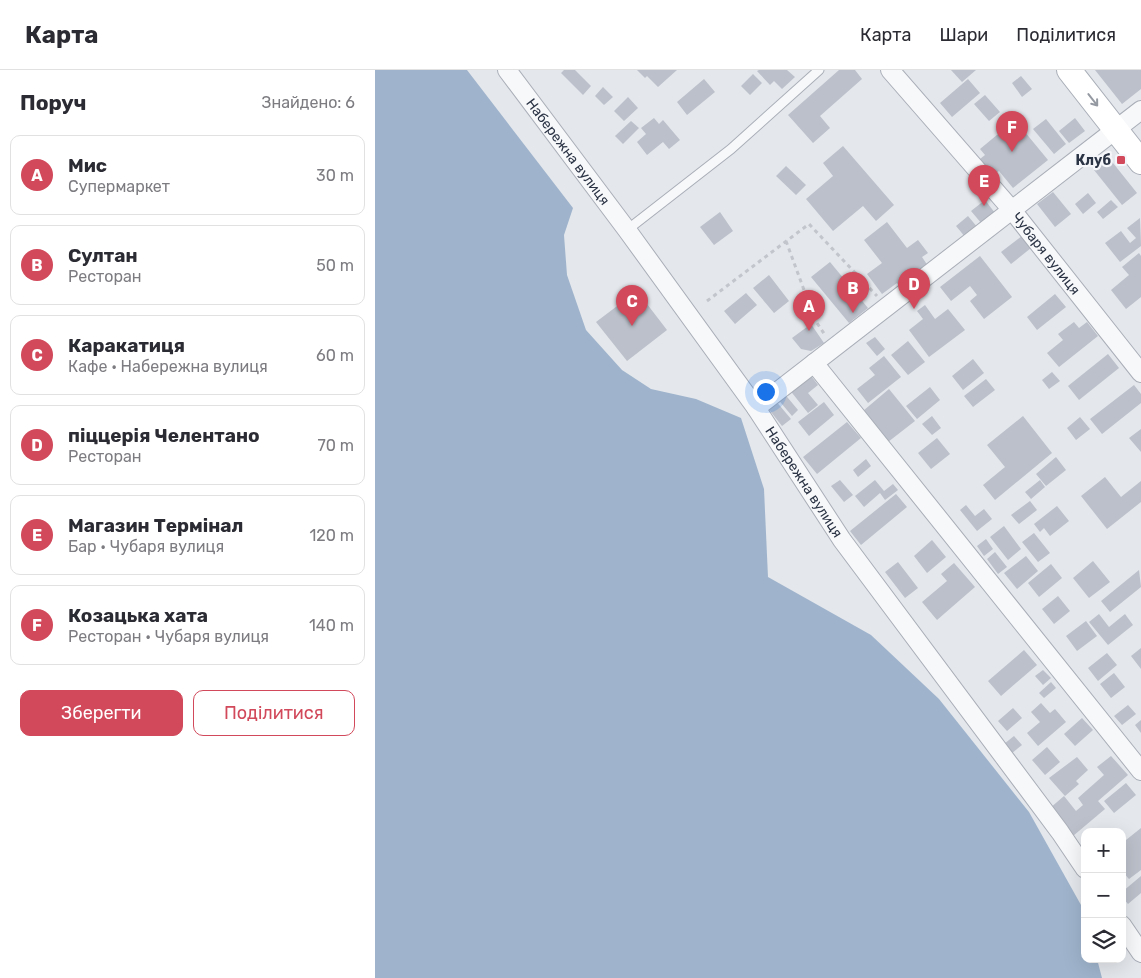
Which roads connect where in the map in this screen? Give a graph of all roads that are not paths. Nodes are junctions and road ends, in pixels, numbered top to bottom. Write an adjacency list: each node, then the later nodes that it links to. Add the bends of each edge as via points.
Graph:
1 (507, 70): 9 (street, Набережна вулиця)
2 (819, 70): 9 (lane, via 731,149)
3 (890, 70): 8 (street, Чубаря вулиця)
4 (1069, 70): 6 (main road, one-way to 6)
5 (1141, 110): 6 (street)
6 (1116, 129): 7 (main road); 8 (street)
7 (1141, 162)
8 (1012, 210): 10 (street); 11 (street, Чубаря вулиця)
9 (627, 230): 12 (street, Набережна вулиця)
10 (814, 363): 12 (street); 13 (street)
11 (1141, 373)
12 (756, 408): 14 (street, Набережна вулиця, via 842,540)
13 (1141, 771)
14 (1081, 863)
15 (1126, 931): 16 (street)
16 (1141, 953)

